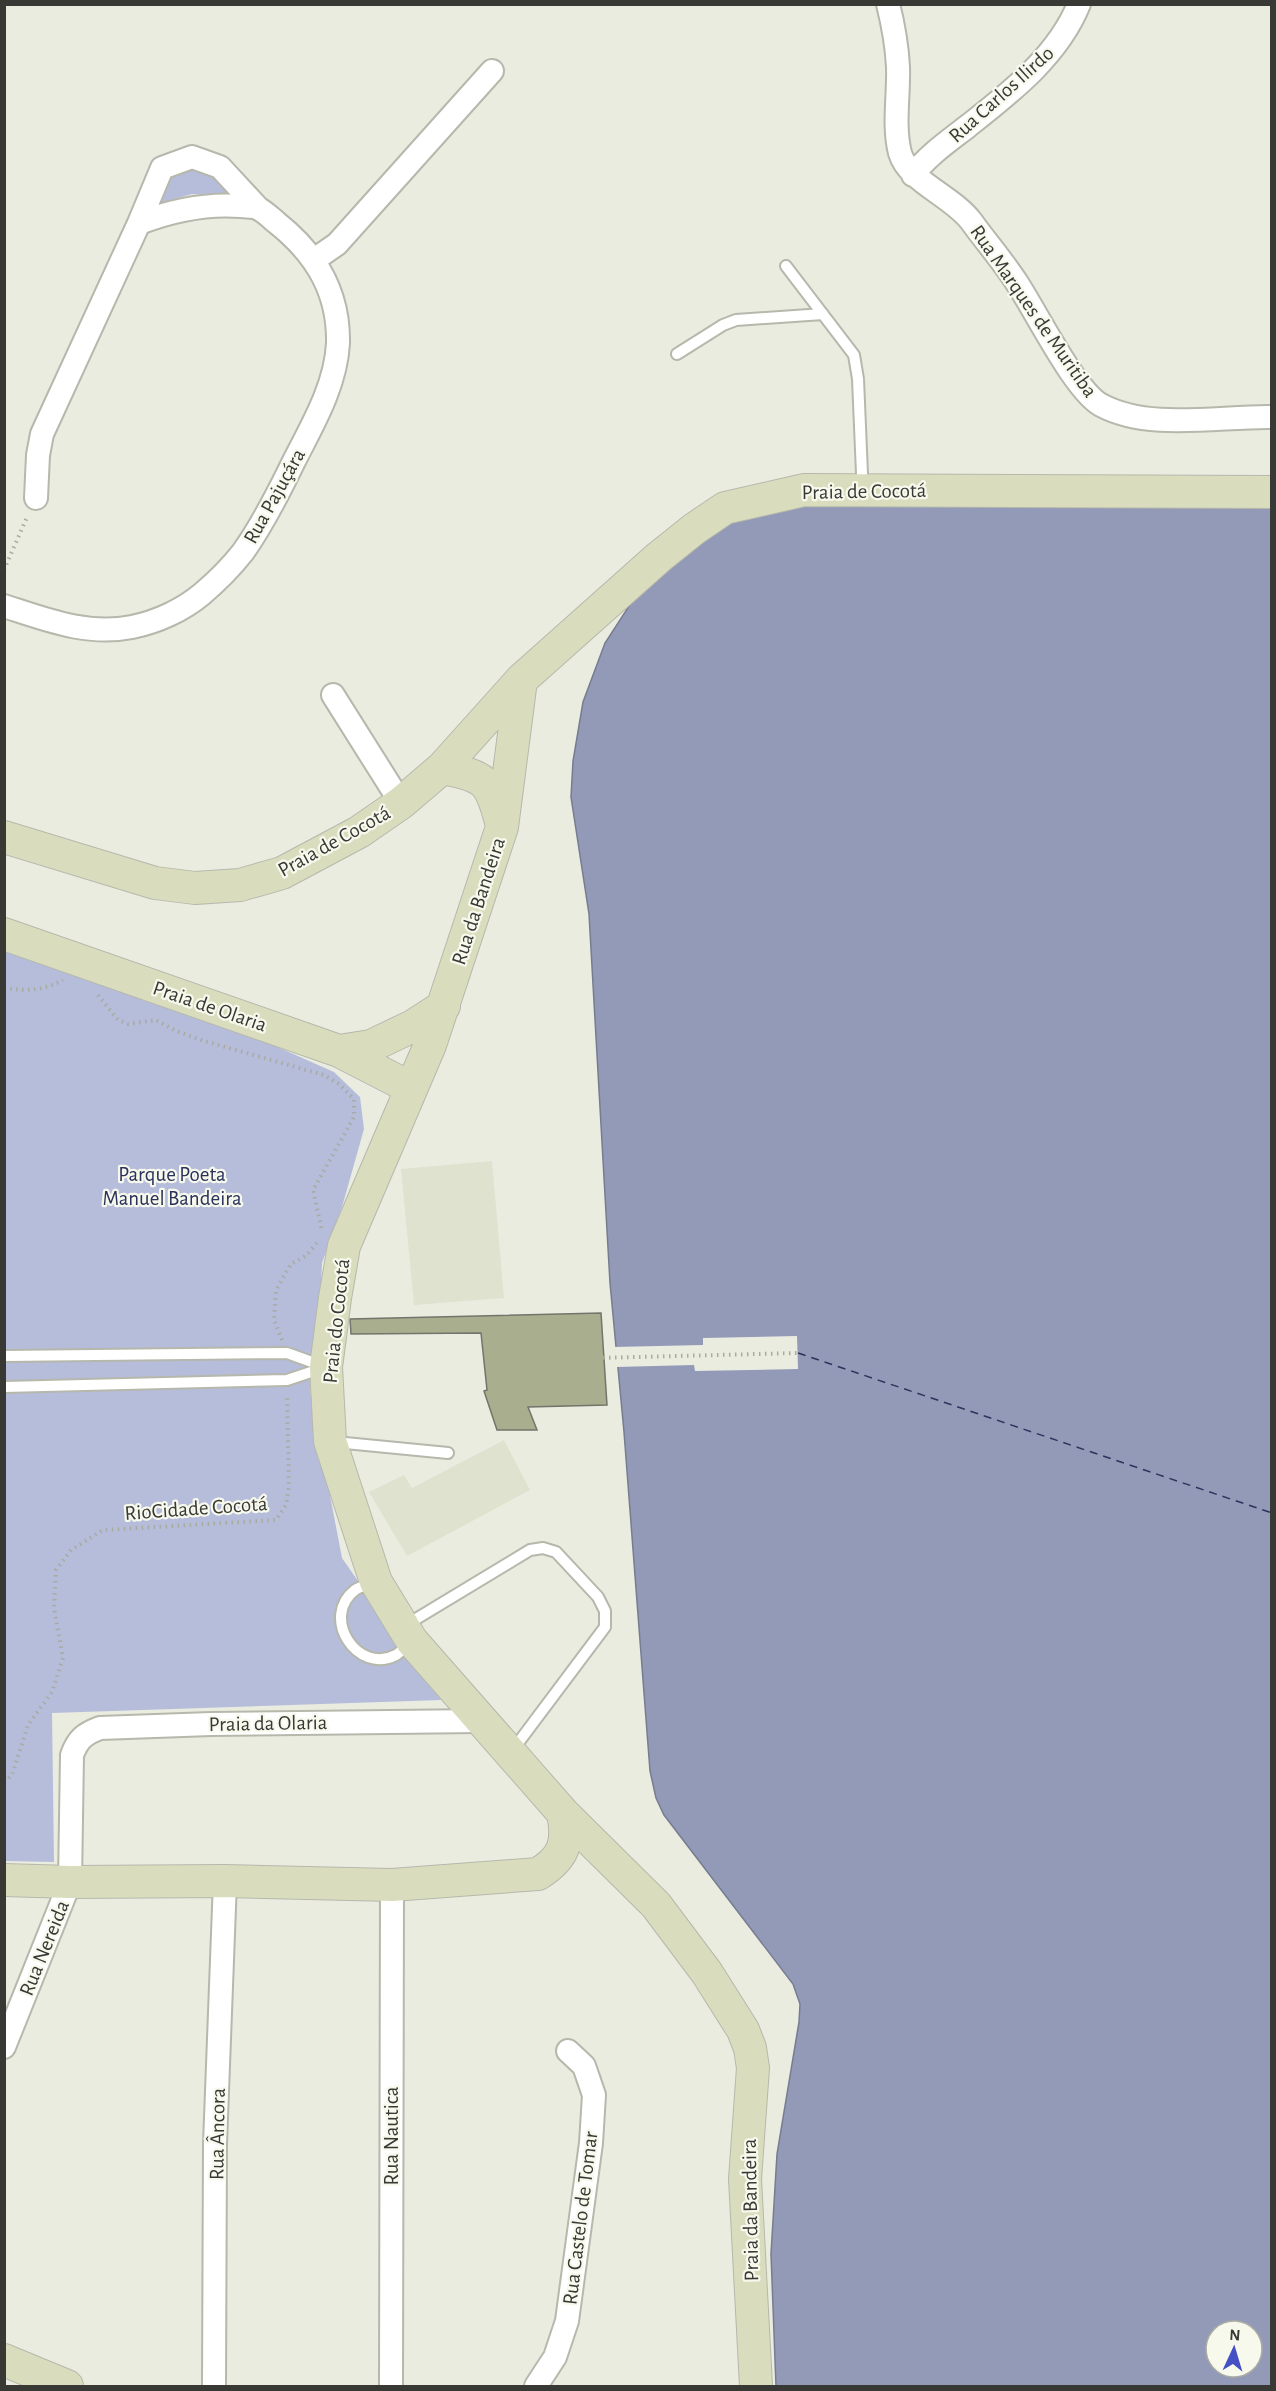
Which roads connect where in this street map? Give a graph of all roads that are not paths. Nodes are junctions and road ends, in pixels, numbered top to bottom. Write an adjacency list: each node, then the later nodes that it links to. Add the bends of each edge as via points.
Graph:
1 (888, 4): 4 (street, Rua Marques de Muritiba, via 898,65 900,153)
2 (1079, 4): 4 (street, Rua Carlos Ilirdo, via 1057,46 977,119 923,161)
3 (492, 71): 7 (street, via 337,244)
4 (913, 175): 11 (street, Rua Marques de Muritiba, via 968,217 1017,283 1093,400 1123,414 1158,420)
5 (258, 208): 6 (street, via 196,206); 6 (street, Rua Pajuçára, via 220,167 192,157 162,168); 7 (street, Rua Pajuçára, via 294,237)
6 (140, 223): 16 (street, Rua Pajuçára, via 42,434)
7 (314, 260): 17 (street, Rua Pajuçára, via 336,305 338,344 332,377 321,409 281,488 242,553 201,594 173,613 134,627 99,631 60,624)
8 (786, 266): 9 (lane)
9 (823, 314): 10 (lane, via 736,320); 13 (lane, via 854,355)
10 (677, 354)
11 (1272, 417)
12 (850, 474): 13 (lane)
13 (862, 474): 14 (lane)
14 (889, 481): 15 (street, Praia de Cocotá); 18 (street, Praia de Cocotá, via 819,485 725,508 658,557)
15 (1272, 492)
16 (36, 498)
17 (4, 606)
18 (521, 680): 20 (street, Rua da Bandeira)
19 (333, 695): 22 (street)
20 (504, 716): 21 (street, Praia de Cocotá); 23 (street, Rua da Bandeira)
21 (442, 768): 22 (street, Praia de Cocotá); 23 (street, via 473,774 485,784 495,799)
22 (402, 803): 24 (street, Praia de Cocotá, via 359,832 282,873 240,885 195,888 155,883)
23 (502, 827): 26 (street, Rua da Bandeira)
24 (4, 837)
25 (4, 934): 27 (street, Praia de Olaria)
26 (444, 1006): 27 (street, via 371,1046); 28 (street, Praia do Cocotá)
27 (339, 1051): 28 (street, Praia de Olaria)
28 (411, 1088): 30 (street, Praia do Cocotá, via 344,1246)
29 (4, 1356): 30 (lane, via 287,1353)
30 (326, 1367): 31 (lane, via 287,1380); 32 (street, Praia do Cocotá)
31 (4, 1387)
32 (330, 1441): 33 (lane); 34 (street, Praia do Cocotá)
33 (448, 1453)
34 (376, 1582): 35 (street, Praia do Cocotá); 35 (lane, via 355,1590 342,1608 341,1630 347,1640 353,1649 373,1659 395,1655)
35 (408, 1634): 36 (street, Praia do Cocotá); 37 (lane, via 530,1550 556,1552 598,1597 605,1611 605,1627)
36 (481, 1720): 37 (street); 41 (street, Praia da Olaria, via 100,1728 76,1742 72,1755)
37 (511, 1754): 38 (street)
38 (563, 1813): 42 (street, via 565,1845 551,1866 538,1874); 50 (street, Praia da Bandeira, via 656,1905 728,2004 750,2048 753,2068 745,2179)
39 (4, 1880): 41 (street)
40 (225, 1881): 41 (street); 42 (street); 47 (street, Rua Âncora, via 215,2144)
41 (70, 1882): 43 (street, Rua Nereida)
42 (392, 1885): 48 (street, Rua Nautica)
43 (4, 2047)
44 (568, 2051): 49 (street, Rua Castelo de Tomar, via 584,2066 594,2095 591,2143 567,2321 555,2357)
45 (4, 2360): 46 (street)
46 (67, 2386)
47 (214, 2386)
48 (391, 2386)
49 (536, 2386)
50 (756, 2386)

